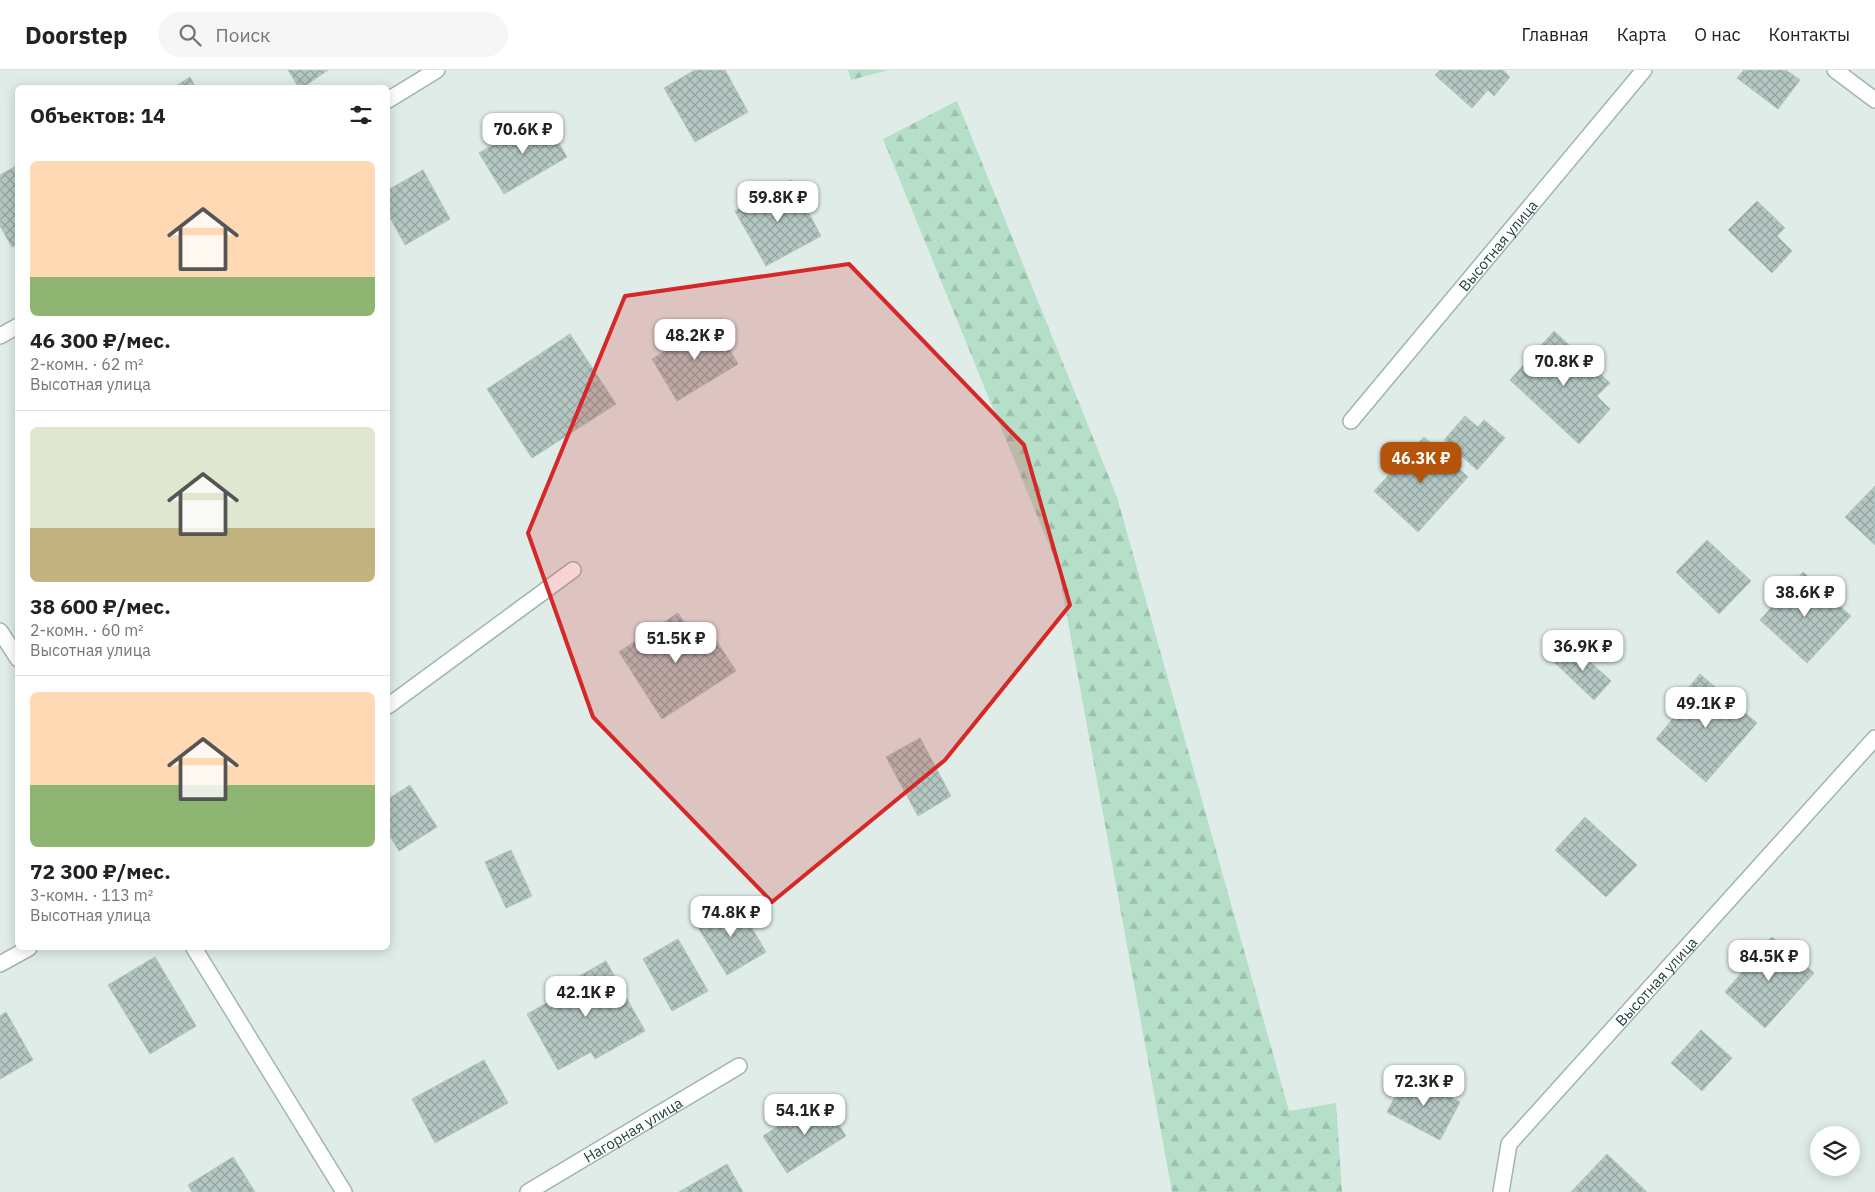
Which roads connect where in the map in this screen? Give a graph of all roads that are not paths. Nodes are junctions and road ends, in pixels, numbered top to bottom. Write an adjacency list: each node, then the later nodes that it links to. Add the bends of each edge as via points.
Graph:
1 (437, 70): 4 (street)
2 (1644, 70): 8 (street, Высотная улица)
3 (1835, 70): 5 (street)
4 (390, 99)
5 (1875, 100)
6 (15, 328): 7 (street)
7 (0, 336)
8 (1351, 421)
9 (573, 570): 12 (street)
10 (0, 631): 11 (street)
11 (15, 654)
12 (390, 705)
13 (1875, 738): 20 (street, Высотная улица, via 1509,1144)
14 (25, 950): 16 (street)
15 (195, 950): 18 (street)
16 (0, 964)
17 (739, 1066): 19 (street, Нагорная улица)
18 (344, 1192)
19 (528, 1192)
20 (1501, 1192)

